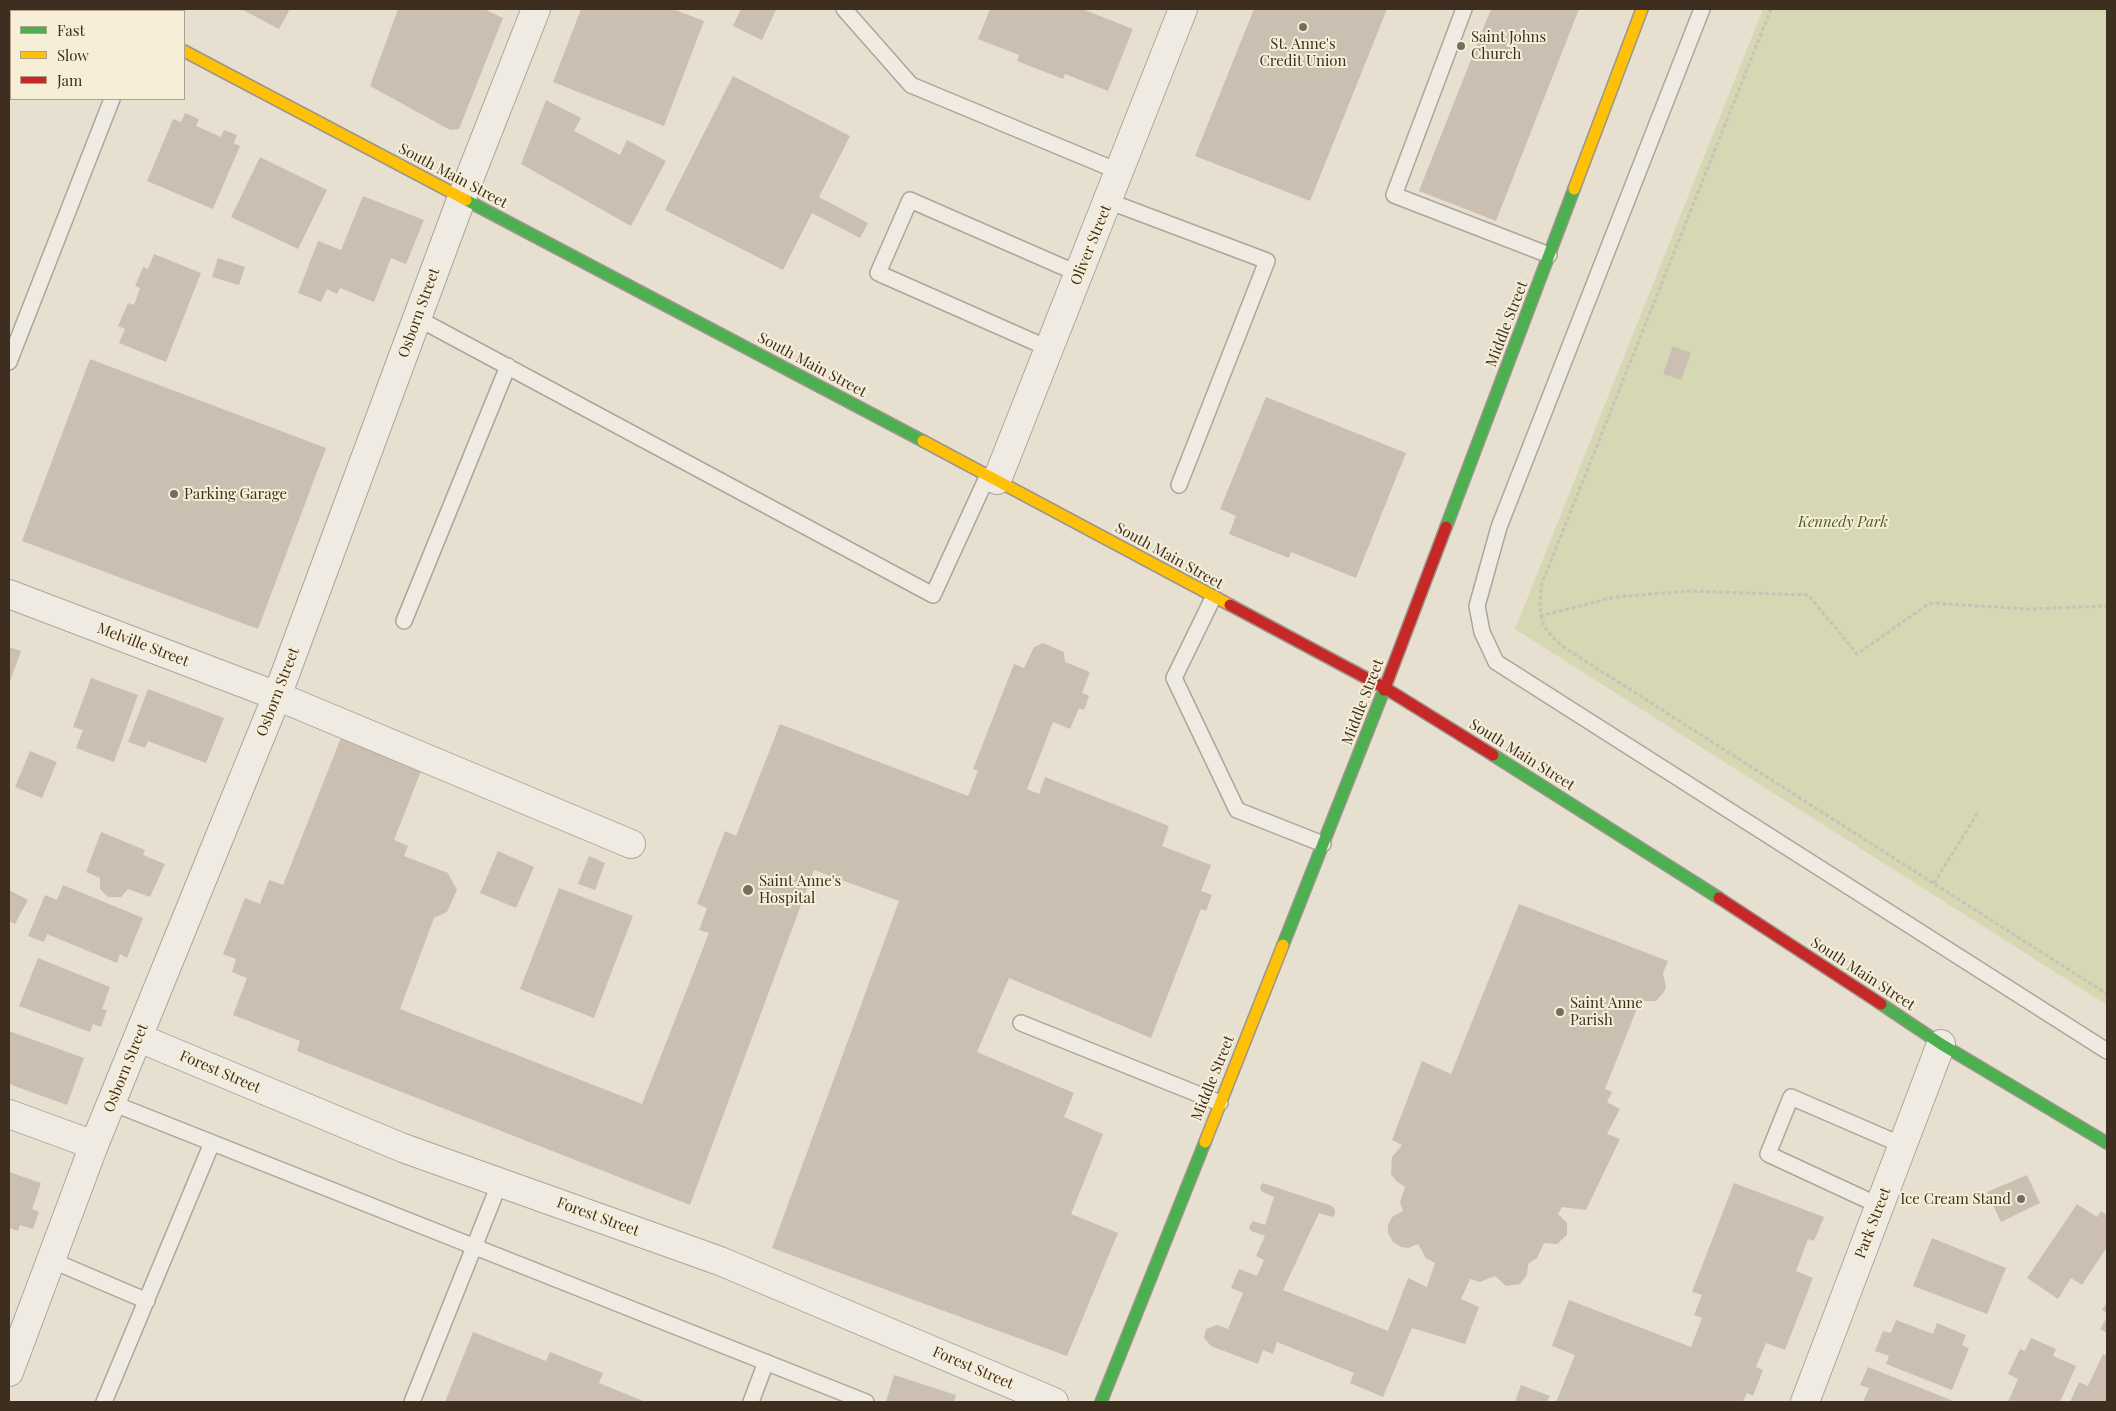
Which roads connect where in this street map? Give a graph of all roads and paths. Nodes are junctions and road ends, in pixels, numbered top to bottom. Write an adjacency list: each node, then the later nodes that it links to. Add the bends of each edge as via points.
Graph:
1 (536, 9): 11 (street, Osborn Street)
2 (844, 9): 10 (lane, via 911,85)
3 (1183, 9): 10 (street, Oliver Street)
4 (1464, 9): 13 (lane, via 1394,195)
5 (1642, 9): 13 (main road, Middle Street)
6 (1702, 9): 36 (lane, via 1499,527 1477,606 1482,632 1496,662)
7 (1771, 9): 24 (path, via 1541,586)
8 (185, 51): 11 (main road, South Main Street)
9 (112, 100): 17 (lane)
10 (1120, 172): 12 (street, Oliver Street)
11 (462, 198): 15 (street, Osborn Street); 19 (main road, South Main Street)
12 (1108, 201): 14 (street, Oliver Street); 20 (lane, via 1267,261)
13 (1549, 256): 26 (main road, Middle Street)
14 (1079, 274): 16 (street, Oliver Street); 16 (lane, via 910,200 878,274)
15 (417, 318): 18 (lane); 27 (street, Osborn Street)
16 (1050, 349): 19 (street, Oliver Street)
17 (9, 362)
18 (508, 366): 19 (lane, via 933,595); 25 (lane)
19 (993, 478): 22 (main road, South Main Street)
20 (1179, 485)
21 (9, 594): 27 (street, Melville Street)
22 (1212, 598): 26 (main road, South Main Street); 30 (lane, via 1174,678 1237,810)
23 (2107, 606): 24 (path, via 2029,609 1930,602 1857,654 1808,595 1689,591 1616,597)
24 (1540, 616): 31 (path, via 1548,634 1565,648)
25 (404, 621)
26 (1385, 688): 30 (main road, Middle Street); 35 (main road, South Main Street, via 1642,846)
27 (277, 696): 29 (street, Melville Street); 34 (street, Osborn Street)
28 (1979, 811): 31 (path)
29 (632, 844)
30 (1323, 844): 38 (main road, Middle Street)
31 (1934, 883): 32 (path)
32 (2107, 994)
33 (1021, 1024): 38 (lane)
34 (139, 1038): 37 (street, Osborn Street); 44 (street, Forest Street, via 403,1148)
35 (1941, 1044): 41 (main road, South Main Street); 43 (street, Park Street)
36 (2107, 1051)
37 (112, 1103): 40 (lane); 42 (street, Osborn Street)
38 (1220, 1103): 56 (main road, Middle Street)
39 (9, 1114): 42 (street)
40 (212, 1143): 46 (lane); 48 (lane)
41 (2107, 1144)
42 (94, 1145): 47 (street, Osborn Street)
43 (1902, 1146): 45 (street, Park Street); 45 (lane, via 1791,1097 1768,1154)
44 (500, 1182): 46 (lane); 55 (street, Forest Street, via 720,1260)
45 (1880, 1206): 57 (street, Park Street)
46 (475, 1247): 49 (lane); 52 (lane)
47 (51, 1260): 48 (lane); 50 (street, Osborn Street)
48 (147, 1301): 51 (lane)
49 (766, 1362): 53 (lane); 54 (lane)
50 (9, 1372)
51 (104, 1402)
52 (412, 1402)
53 (751, 1402)
54 (866, 1402)
55 (1054, 1402)
56 (1101, 1402)
57 (1805, 1402)

